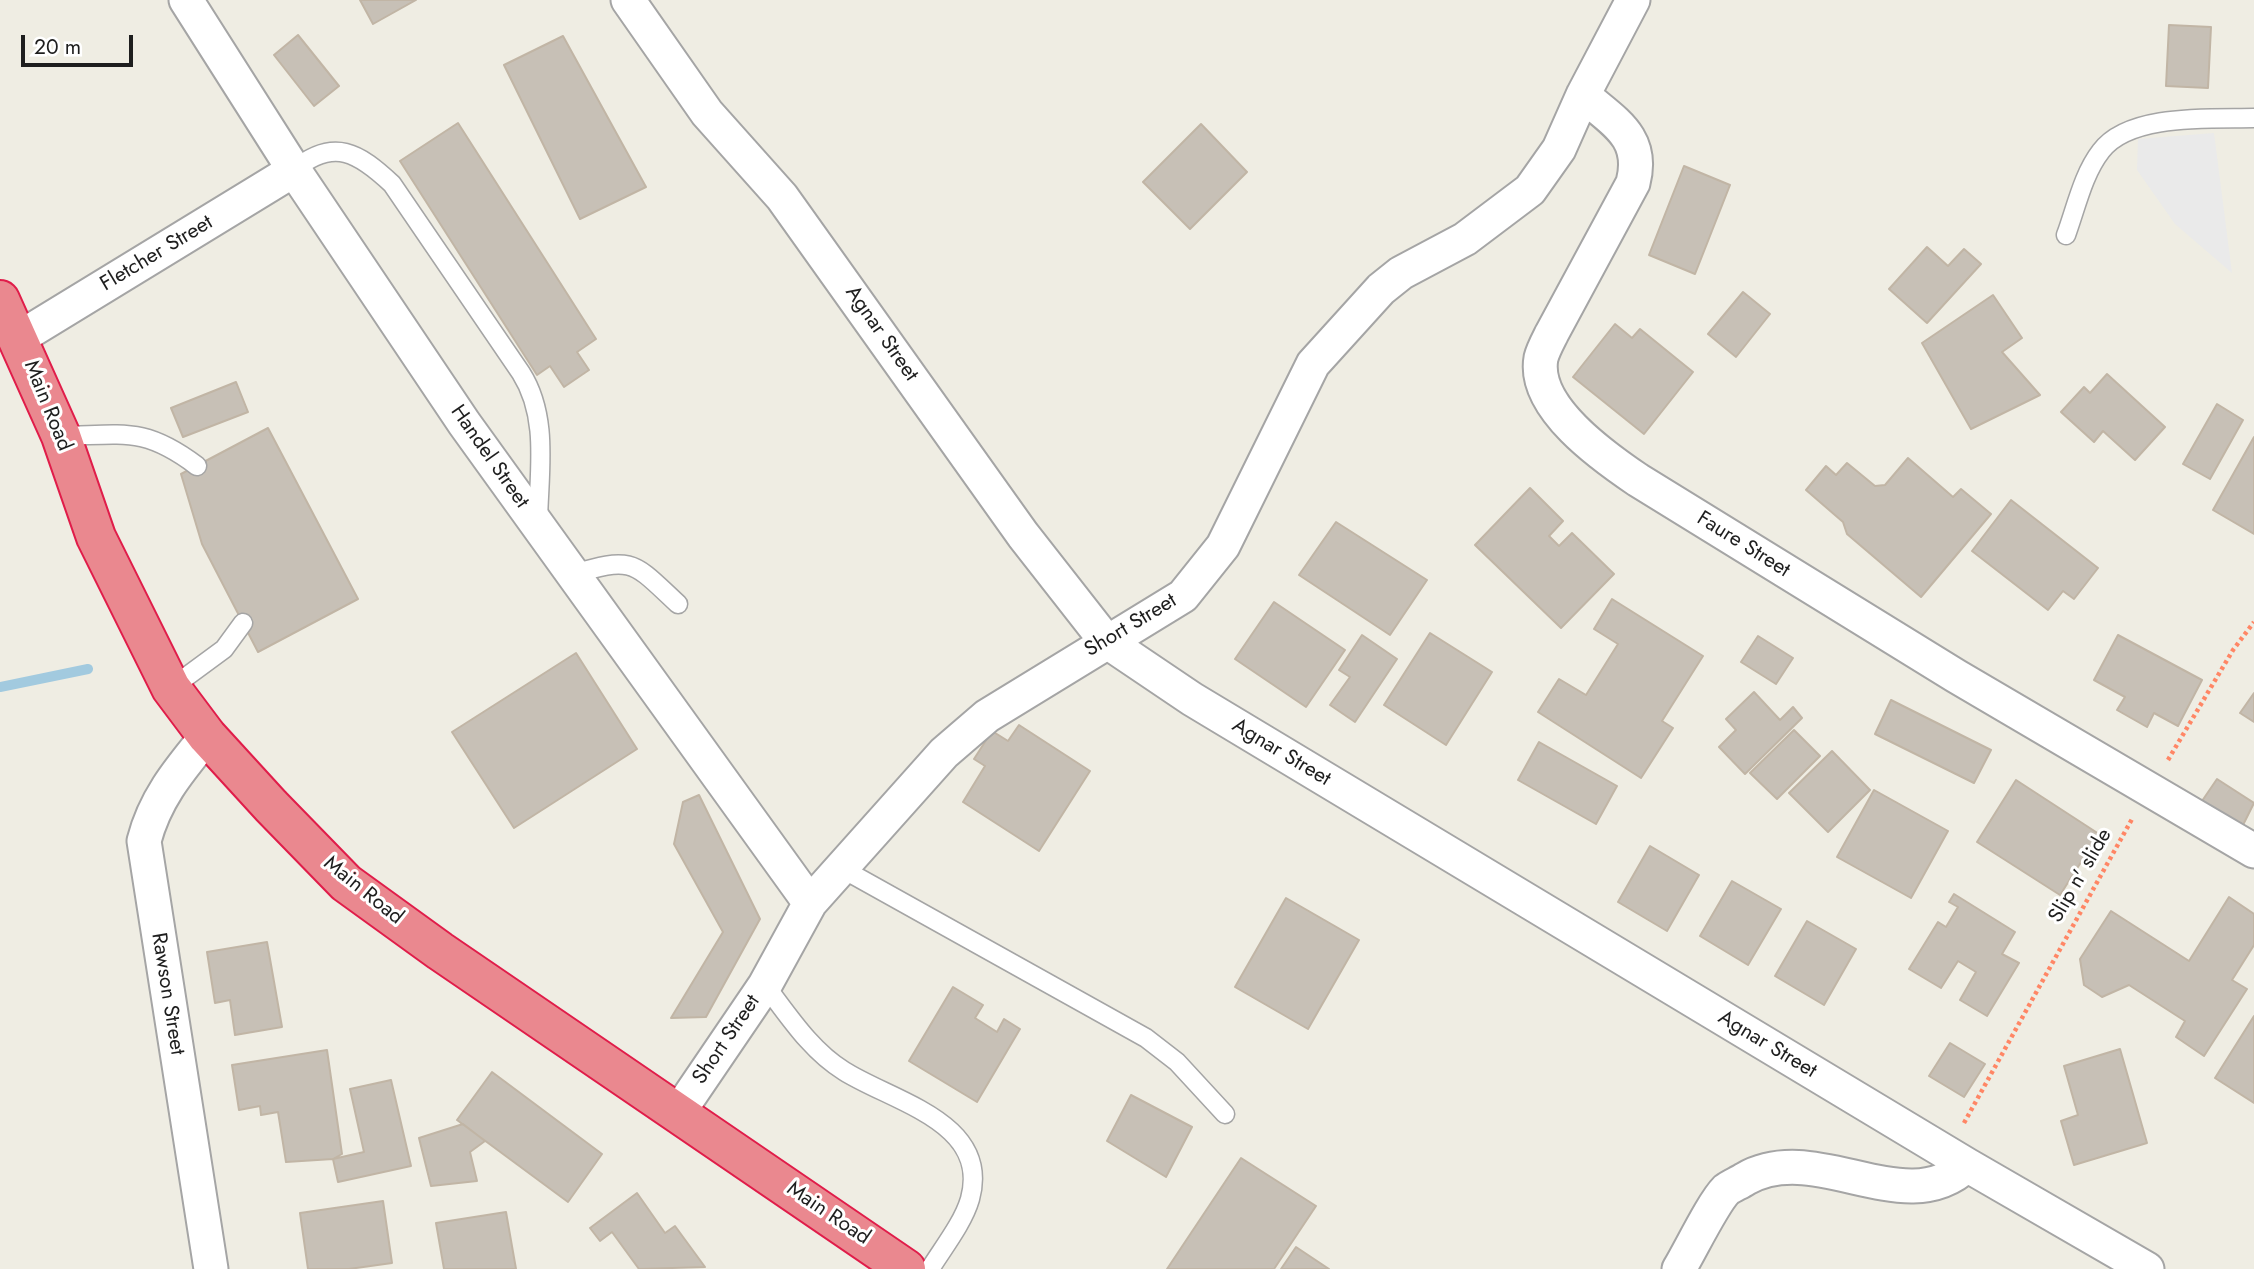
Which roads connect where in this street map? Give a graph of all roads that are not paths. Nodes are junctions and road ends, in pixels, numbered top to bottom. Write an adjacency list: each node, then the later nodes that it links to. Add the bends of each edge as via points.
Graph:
1 (186, 0): 6 (street, Handel Street)
2 (628, 0): 16 (street, Agnar Street, via 707,113 782,197 1023,535)
3 (1633, 0): 4 (street, Short Street)
4 (1583, 94): 16 (street, Short Street, via 1559,149 1530,190 1465,239 1401,273 1381,289 1313,364 1223,546 1183,596); 19 (street, Faure Street, via 1628,134 1637,151 1638,166 1541,359 1549,399 1566,421 1603,456 1638,480 1956,676)
5 (2254, 118): 7 (lane, via 2175,121 2138,128 2116,138 2092,164)
6 (294, 170): 9 (street, Fletcher Street); 12 (street, Handel Street); 12 (lane, via 324,153 354,155 371,164 391,184 521,373 536,401 540,426)
7 (2066, 235)
8 (0, 300): 9 (highway, Main Road)
9 (19, 338): 10 (highway, Main Road)
10 (61, 436): 11 (lane, via 139,434 160,441); 17 (highway, Main Road, via 96,537)
11 (197, 466)
12 (538, 525): 13 (street, Handel Street)
13 (573, 574): 14 (lane, via 607,564 636,565); 21 (street, Handel Street)
14 (678, 604)
15 (243, 623): 17 (lane, via 224,649)
16 (1106, 641): 20 (street, Short Street, via 987,716 944,753); 25 (street, Agnar Street, via 1192,699)
17 (171, 688): 18 (highway, Main Road)
18 (207, 736): 23 (highway, Main Road, via 346,883); 26 (street, Rawson Street, via 168,784 150,816 144,841)
19 (2254, 851)
20 (841, 868): 21 (street, Short Street); 24 (lane, via 1146,1038 1177,1062)
21 (810, 903): 22 (street, Short Street)
22 (765, 985): 23 (street, Short Street); 28 (lane, via 810,1043 844,1071 888,1091 962,1141 973,1166 970,1201)
23 (678, 1113): 27 (highway, Main Road)
24 (1225, 1114)
25 (1956, 1159): 29 (street, via 1953,1178 1910,1188 1814,1167 1781,1167 1754,1174 1726,1190); 30 (street, Agnar Street)
26 (211, 1269)
27 (906, 1269)
28 (930, 1269)
29 (1679, 1269)
30 (2147, 1269)

